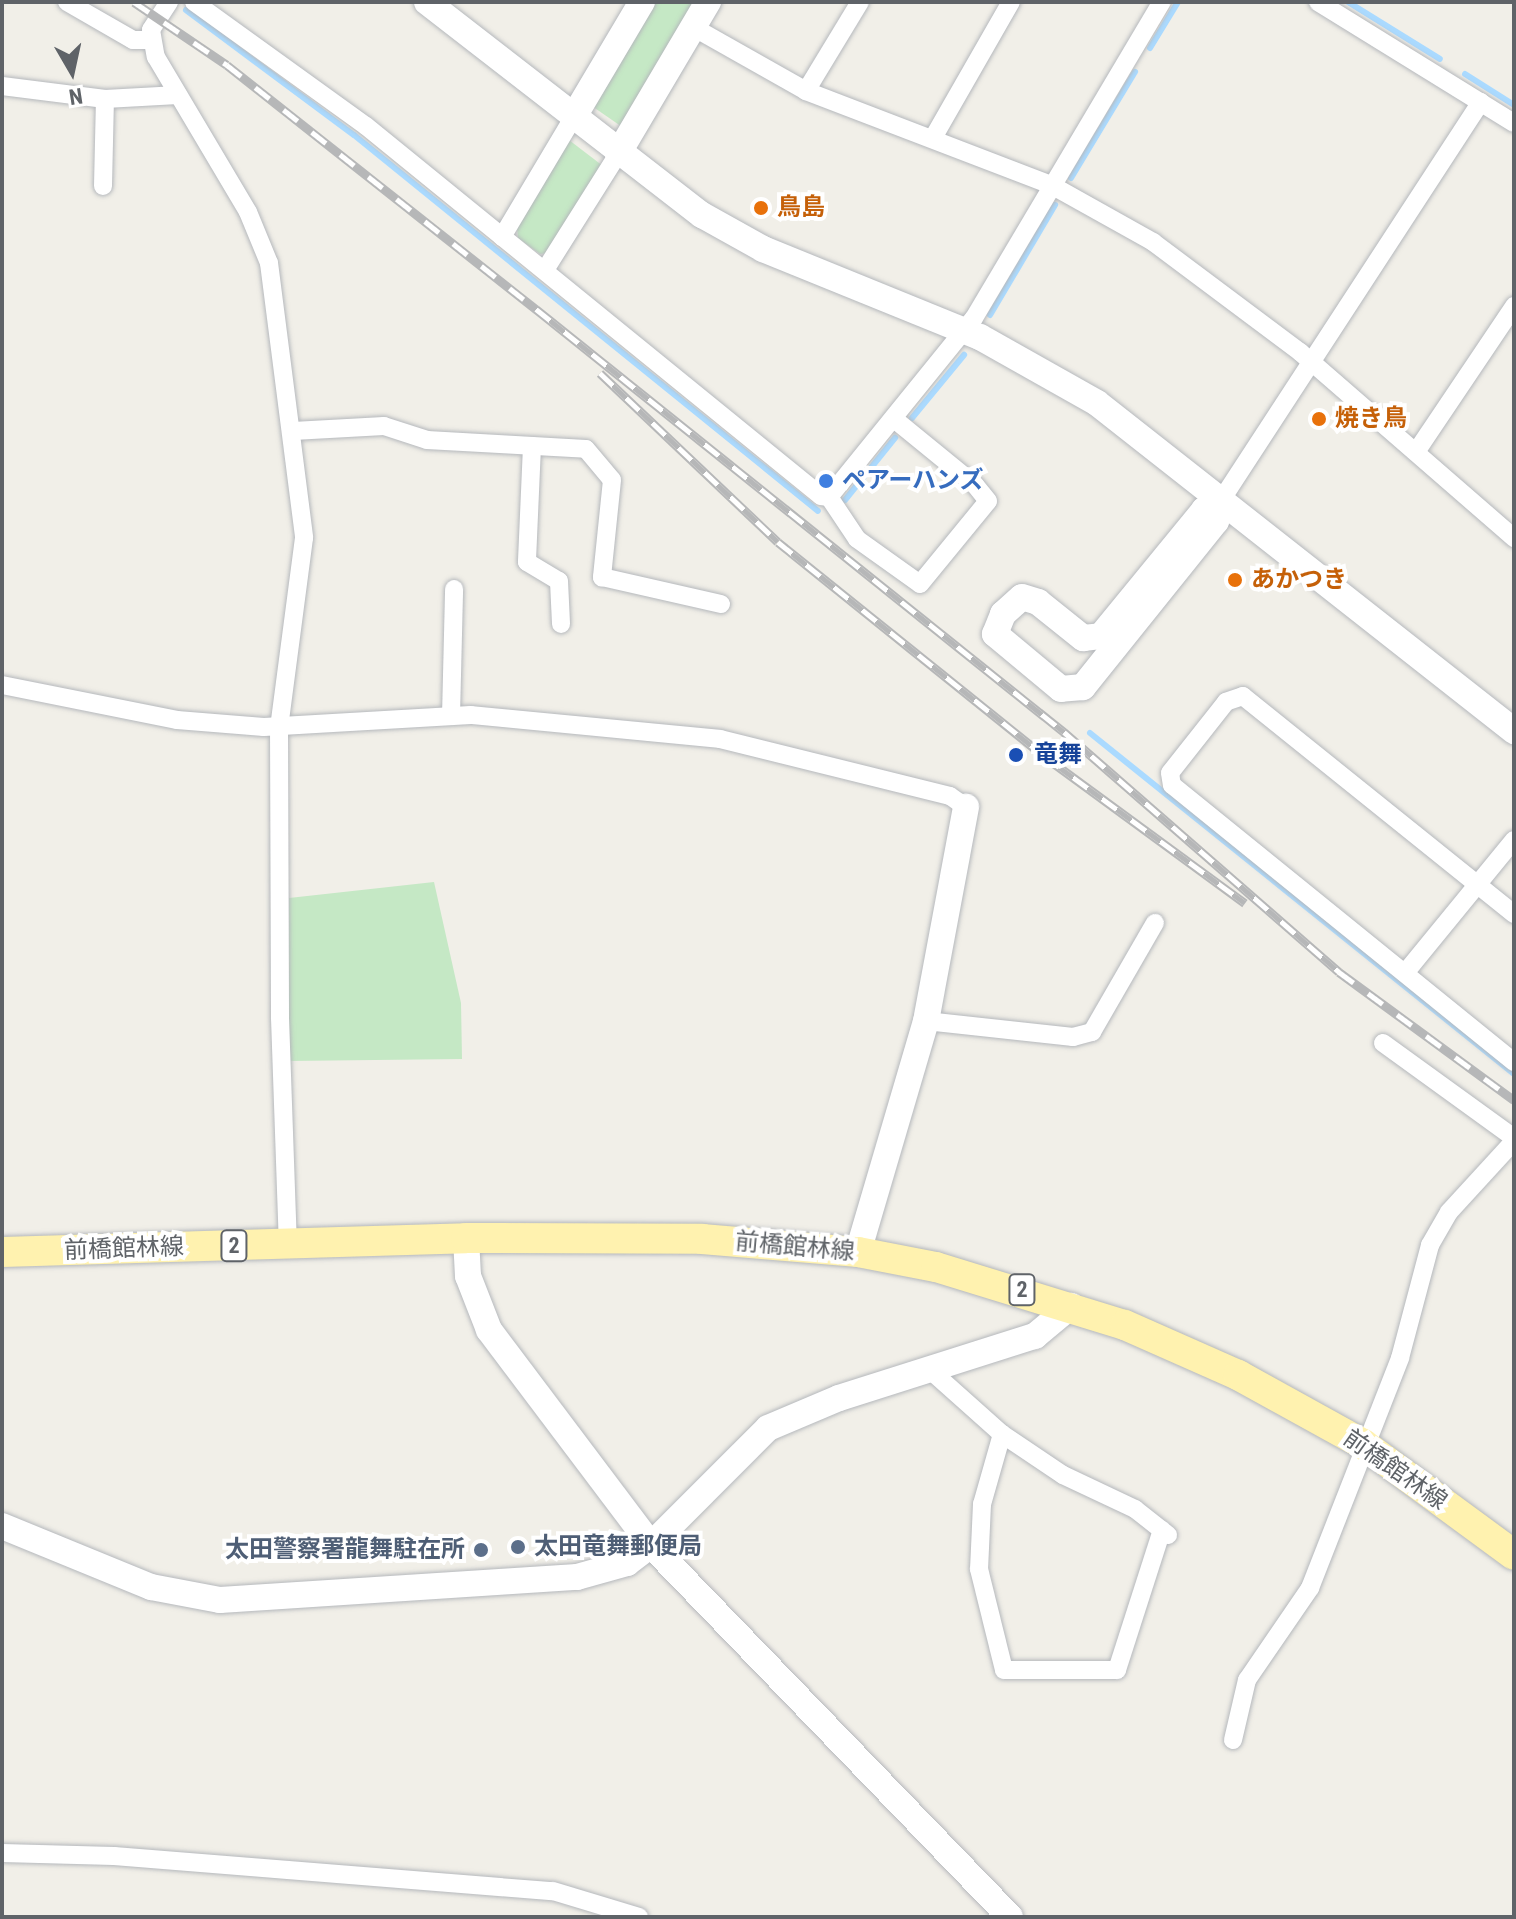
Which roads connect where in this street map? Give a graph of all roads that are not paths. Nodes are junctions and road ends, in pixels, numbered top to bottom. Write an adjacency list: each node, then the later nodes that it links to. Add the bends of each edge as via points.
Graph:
1 (67, 2): 12 (street, via 133,40)
2 (169, 2): 12 (street)
3 (194, 2): 24 (street, via 330,98)
4 (427, 2): 18 (street)
5 (642, 2): 18 (street)
6 (708, 2): 11 (street)
7 (860, 2): 14 (street)
8 (1011, 2): 20 (street)
9 (1162, 2): 23 (street)
10 (1318, 2): 17 (street)
11 (693, 27): 14 (street); 21 (street)
12 (150, 40): 15 (street)
13 (2, 86): 16 (street)
14 (806, 91): 20 (street)
15 (178, 95): 16 (street); 30 (street, via 259,233 273,284)
16 (105, 99): 22 (street)
17 (1481, 102): 19 (street); 28 (street)
18 (573, 118): 21 (street); 24 (street)
19 (1514, 123)
20 (933, 138): 23 (street)
21 (618, 154): 25 (street); 27 (street, via 702,215 763,249)
22 (103, 186)
23 (1053, 186): 27 (street); 28 (street, via 1153,242 1240,302)
24 (502, 237): 25 (street)
25 (545, 270): 33 (street, via 821,496)
26 (1514, 306): 32 (street)
27 (965, 330): 29 (street); 34 (street, via 1085,395)
28 (1312, 362): 32 (street); 34 (street)
29 (894, 419): 33 (street); 33 (street, via 988,501 926,580 916,584 857,539)
30 (293, 431): 31 (street, via 384,426 427,440); 41 (street, via 304,538)
31 (532, 446): 37 (street, via 586,449 612,480 602,577); 38 (street, via 526,554 533,569 559,581)
32 (1416, 452): 35 (street)
33 (829, 497)
34 (1222, 499): 34 (street, via 1216,521 1083,687 1061,689 995,634 1003,614 1016,601 1030,597 1083,638 1101,636 1204,510); 42 (street)
35 (1514, 538)
36 (454, 589): 40 (street)
37 (721, 604)
38 (561, 624)
39 (2, 685): 41 (street, via 177,720)
40 (451, 716): 41 (street); 43 (street, via 576,722 720,739 950,796)
41 (279, 727): 54 (street, via 280,1018)
42 (1514, 731)
43 (966, 807): 49 (street)
44 (1514, 840): 45 (street)
45 (1478, 885): 46 (street); 48 (street); 48 (street, via 1248,699 1237,696 1226,702 1176,764 1172,785)
46 (1514, 914)
47 (1155, 923): 49 (street, via 1092,1032 1073,1037)
48 (1405, 973): 51 (street)
49 (926, 1021): 56 (street)
50 (1383, 1043): 52 (street)
51 (1514, 1062)
52 (1514, 1139): 60 (street, via 1449,1212 1430,1245 1400,1358)
53 (466, 1238): 54 (main road, 前橋館林線 / 2); 56 (main road, 前橋館林線 / 2, via 702,1239); 62 (street, via 468,1276 489,1330)
54 (288, 1244): 55 (main road, 前橋館林線 / 2)
55 (2, 1252)
56 (858, 1252): 57 (main road, 前橋館林線 / 2, via 936,1267)
57 (1071, 1306): 58 (street, via 1035,1336); 60 (main road, 前橋館林線 / 2, via 1176,1346)
58 (929, 1369): 59 (street); 62 (street, via 768,1428)
59 (1002, 1434): 59 (street, via 1071,1480 1135,1509 1165,1532 1117,1670 1004,1670 979,1569 982,1504)
60 (1363, 1444): 63 (main road, 前橋館林線 / 2); 64 (street, via 1310,1588 1247,1680)
61 (3, 1530): 62 (street, via 151,1587 220,1600 577,1577 627,1563)
62 (651, 1545): 67 (street)
63 (1514, 1555)
64 (1233, 1740)
65 (2, 1853): 66 (street, via 114,1856 553,1891)
66 (639, 1917)
67 (1010, 1917)

